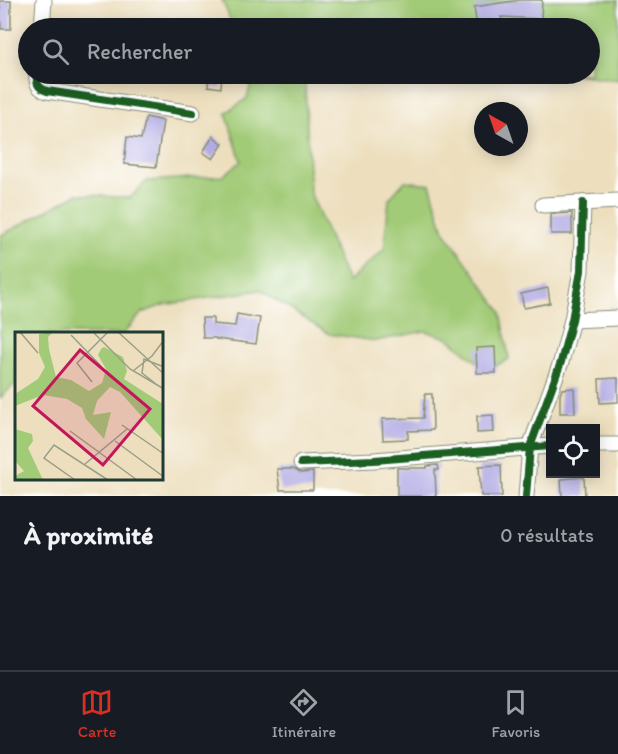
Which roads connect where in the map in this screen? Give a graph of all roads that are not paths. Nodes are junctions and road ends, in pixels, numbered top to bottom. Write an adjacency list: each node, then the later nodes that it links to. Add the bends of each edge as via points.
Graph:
1 (45, 0): 2 (street)
2 (43, 18)
3 (37, 84): 4 (street, via 47,91)
4 (193, 113)
5 (618, 201): 6 (street)
6 (583, 203): 7 (street); 9 (street, via 581,271)
7 (543, 205)
8 (618, 318): 9 (street)
9 (572, 320): 12 (street)
10 (600, 445): 11 (street)
11 (618, 445)
12 (530, 447): 13 (street); 14 (street); 15 (street)
13 (546, 447)
14 (301, 463)
15 (526, 496)

